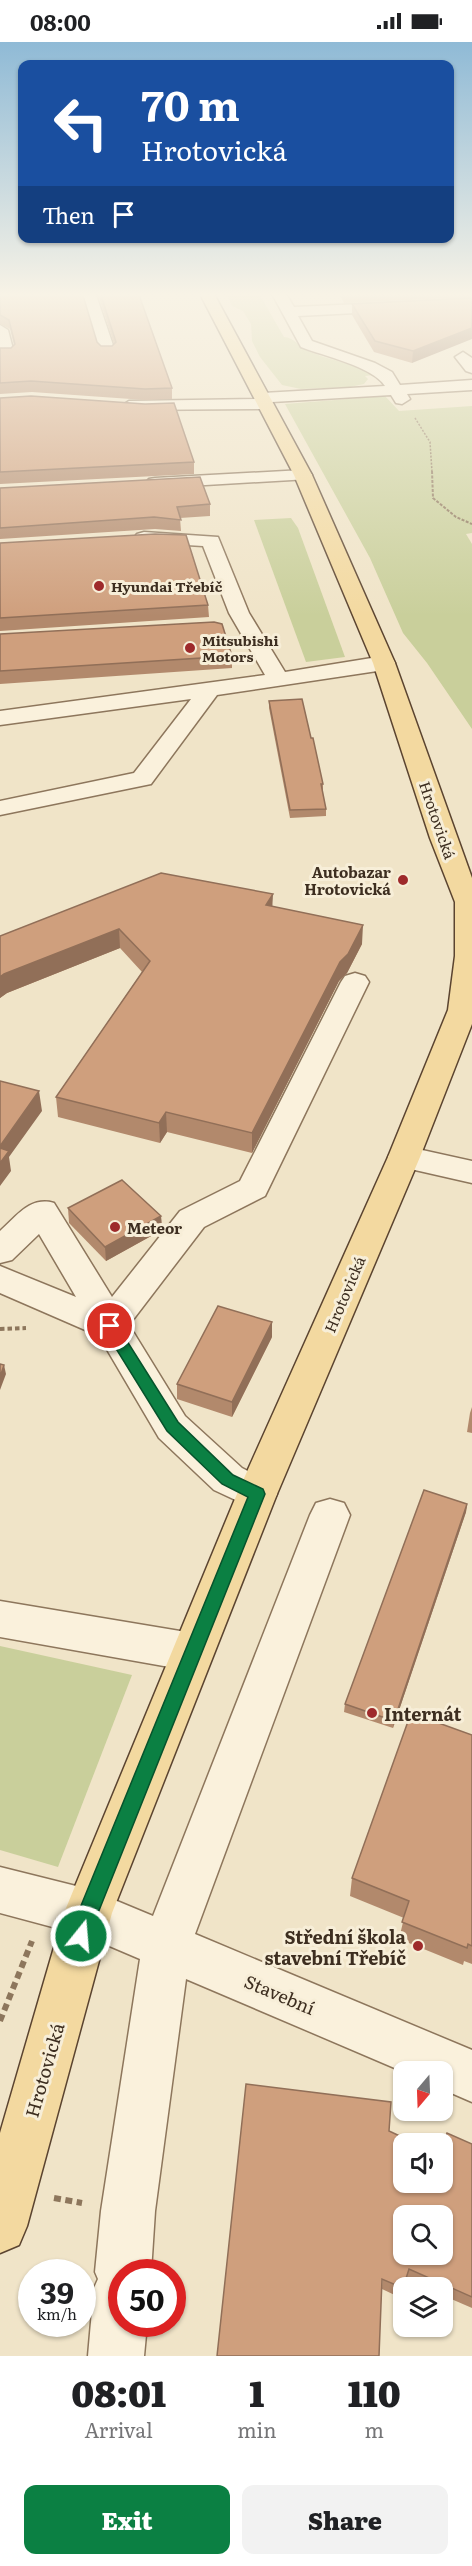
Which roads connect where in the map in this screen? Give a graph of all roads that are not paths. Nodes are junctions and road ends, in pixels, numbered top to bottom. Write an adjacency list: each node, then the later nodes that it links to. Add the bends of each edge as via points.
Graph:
1 (276, 400): 3 (street)
2 (403, 400): 5 (street)
3 (264, 401): 4 (street); 6 (main road, Hrotovická)
4 (114, 405)
5 (410, 410)
6 (303, 475): 7 (street); 11 (main road, Hrotovická)
7 (140, 484)
8 (119, 539): 9 (street, via 211,541)
9 (245, 624): 10 (street); 12 (street)
10 (222, 626)
11 (384, 663): 12 (street); 16 (main road, Hrotovická, via 443,838)
12 (279, 680): 13 (street)
13 (209, 690): 14 (street); 15 (street, via 142,779)
14 (0, 717)
15 (0, 808)
16 (470, 902): 18 (main road, Hrotovická, via 463,1010)
17 (355, 982): 22 (street, via 253,1188 192,1220)
18 (404, 1156): 19 (street); 23 (main road, Hrotovická)
19 (472, 1172)
20 (0, 1251): 22 (street, via 42,1211)
21 (0, 1279): 22 (street)
22 (110, 1326): 23 (street, via 172,1427 228,1479)
23 (257, 1494): 26 (main road, Hrotovická)
24 (330, 1515): 29 (street)
25 (0, 1619): 26 (street)
26 (192, 1652): 28 (main road, Hrotovická)
27 (0, 1890): 28 (street)
28 (88, 1913): 29 (street, Stavební); 31 (main road, Hrotovická)
29 (166, 1946): 30 (street, Stavební); 32 (street)
30 (472, 2076)
31 (5, 2208)
32 (124, 2259)
33 (118, 2337): 34 (street)
34 (116, 2356)

